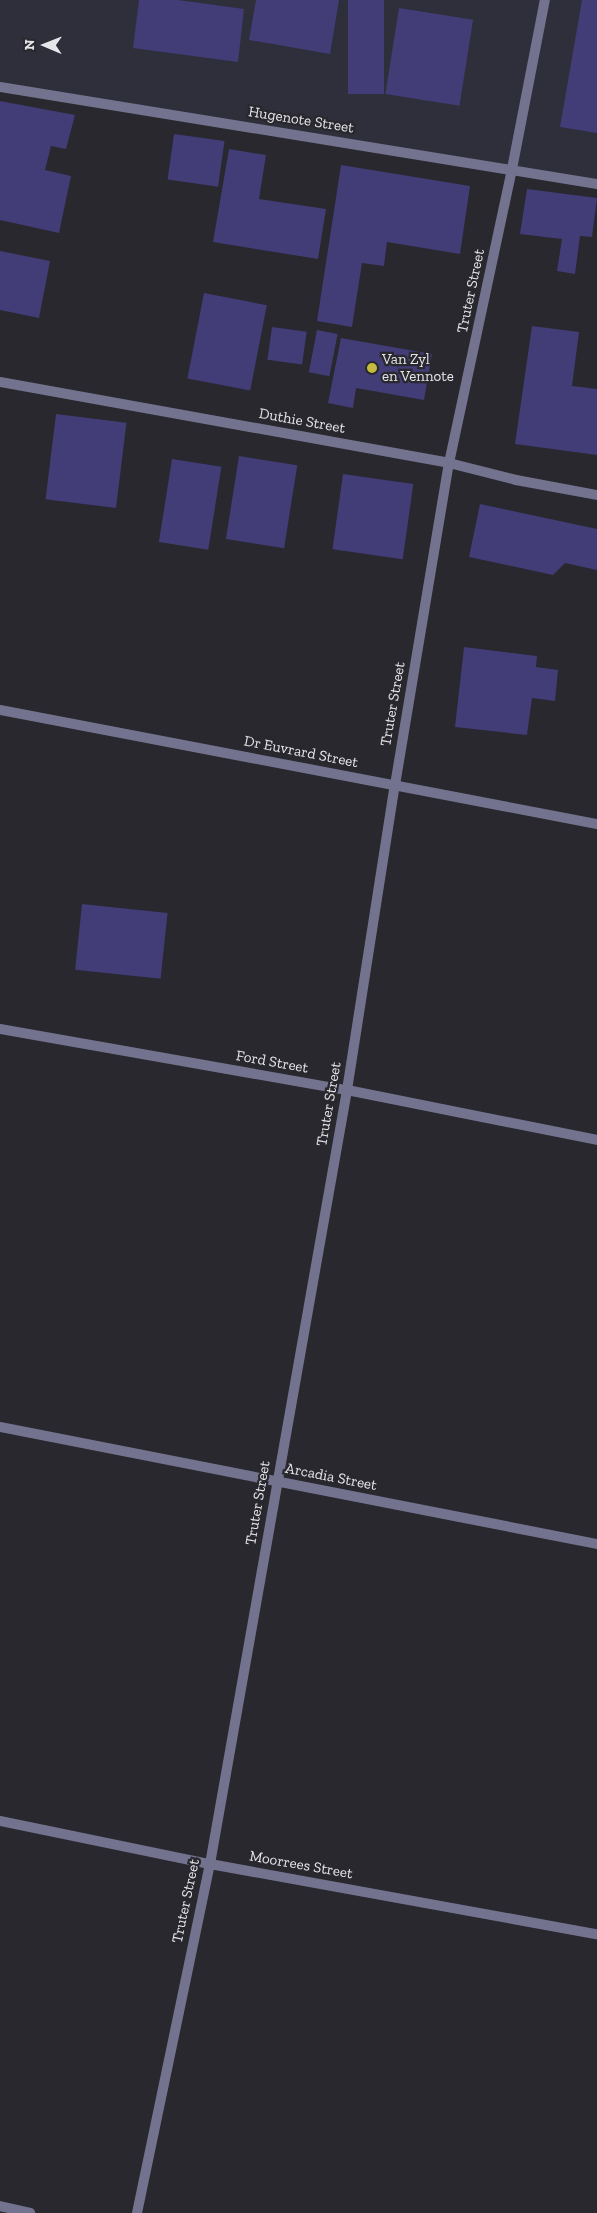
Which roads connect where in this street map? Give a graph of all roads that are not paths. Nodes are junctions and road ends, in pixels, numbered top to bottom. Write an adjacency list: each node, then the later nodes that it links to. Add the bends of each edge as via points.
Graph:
1 (545, 0): 3 (street, Truter Street)
2 (0, 87): 3 (street, Hugenote Street)
3 (512, 170): 4 (street, Hugenote Street); 6 (street, Truter Street)
4 (597, 184)
5 (0, 382): 6 (street, Duthie Street)
6 (449, 463): 7 (street, Duthie Street); 9 (street, Truter Street)
7 (597, 495)
8 (0, 710): 9 (street, Dr Euvrard Street)
9 (394, 785): 10 (street, Dr Euvrard Street); 12 (street, Truter Street)
10 (597, 824)
11 (0, 1029): 12 (street, Ford Street)
12 (347, 1090): 13 (street, Ford Street); 15 (street, Truter Street)
13 (597, 1140)
14 (0, 1427): 15 (street, Arcadia Street)
15 (277, 1482): 16 (street, Arcadia Street); 18 (street, Truter Street)
16 (597, 1544)
17 (0, 1821): 18 (street, Moorrees Street)
18 (210, 1864): 19 (street, Moorrees Street); 22 (street, Truter Street)
19 (597, 1934)
20 (0, 2206): 21 (street)
21 (30, 2213)
22 (138, 2213)

